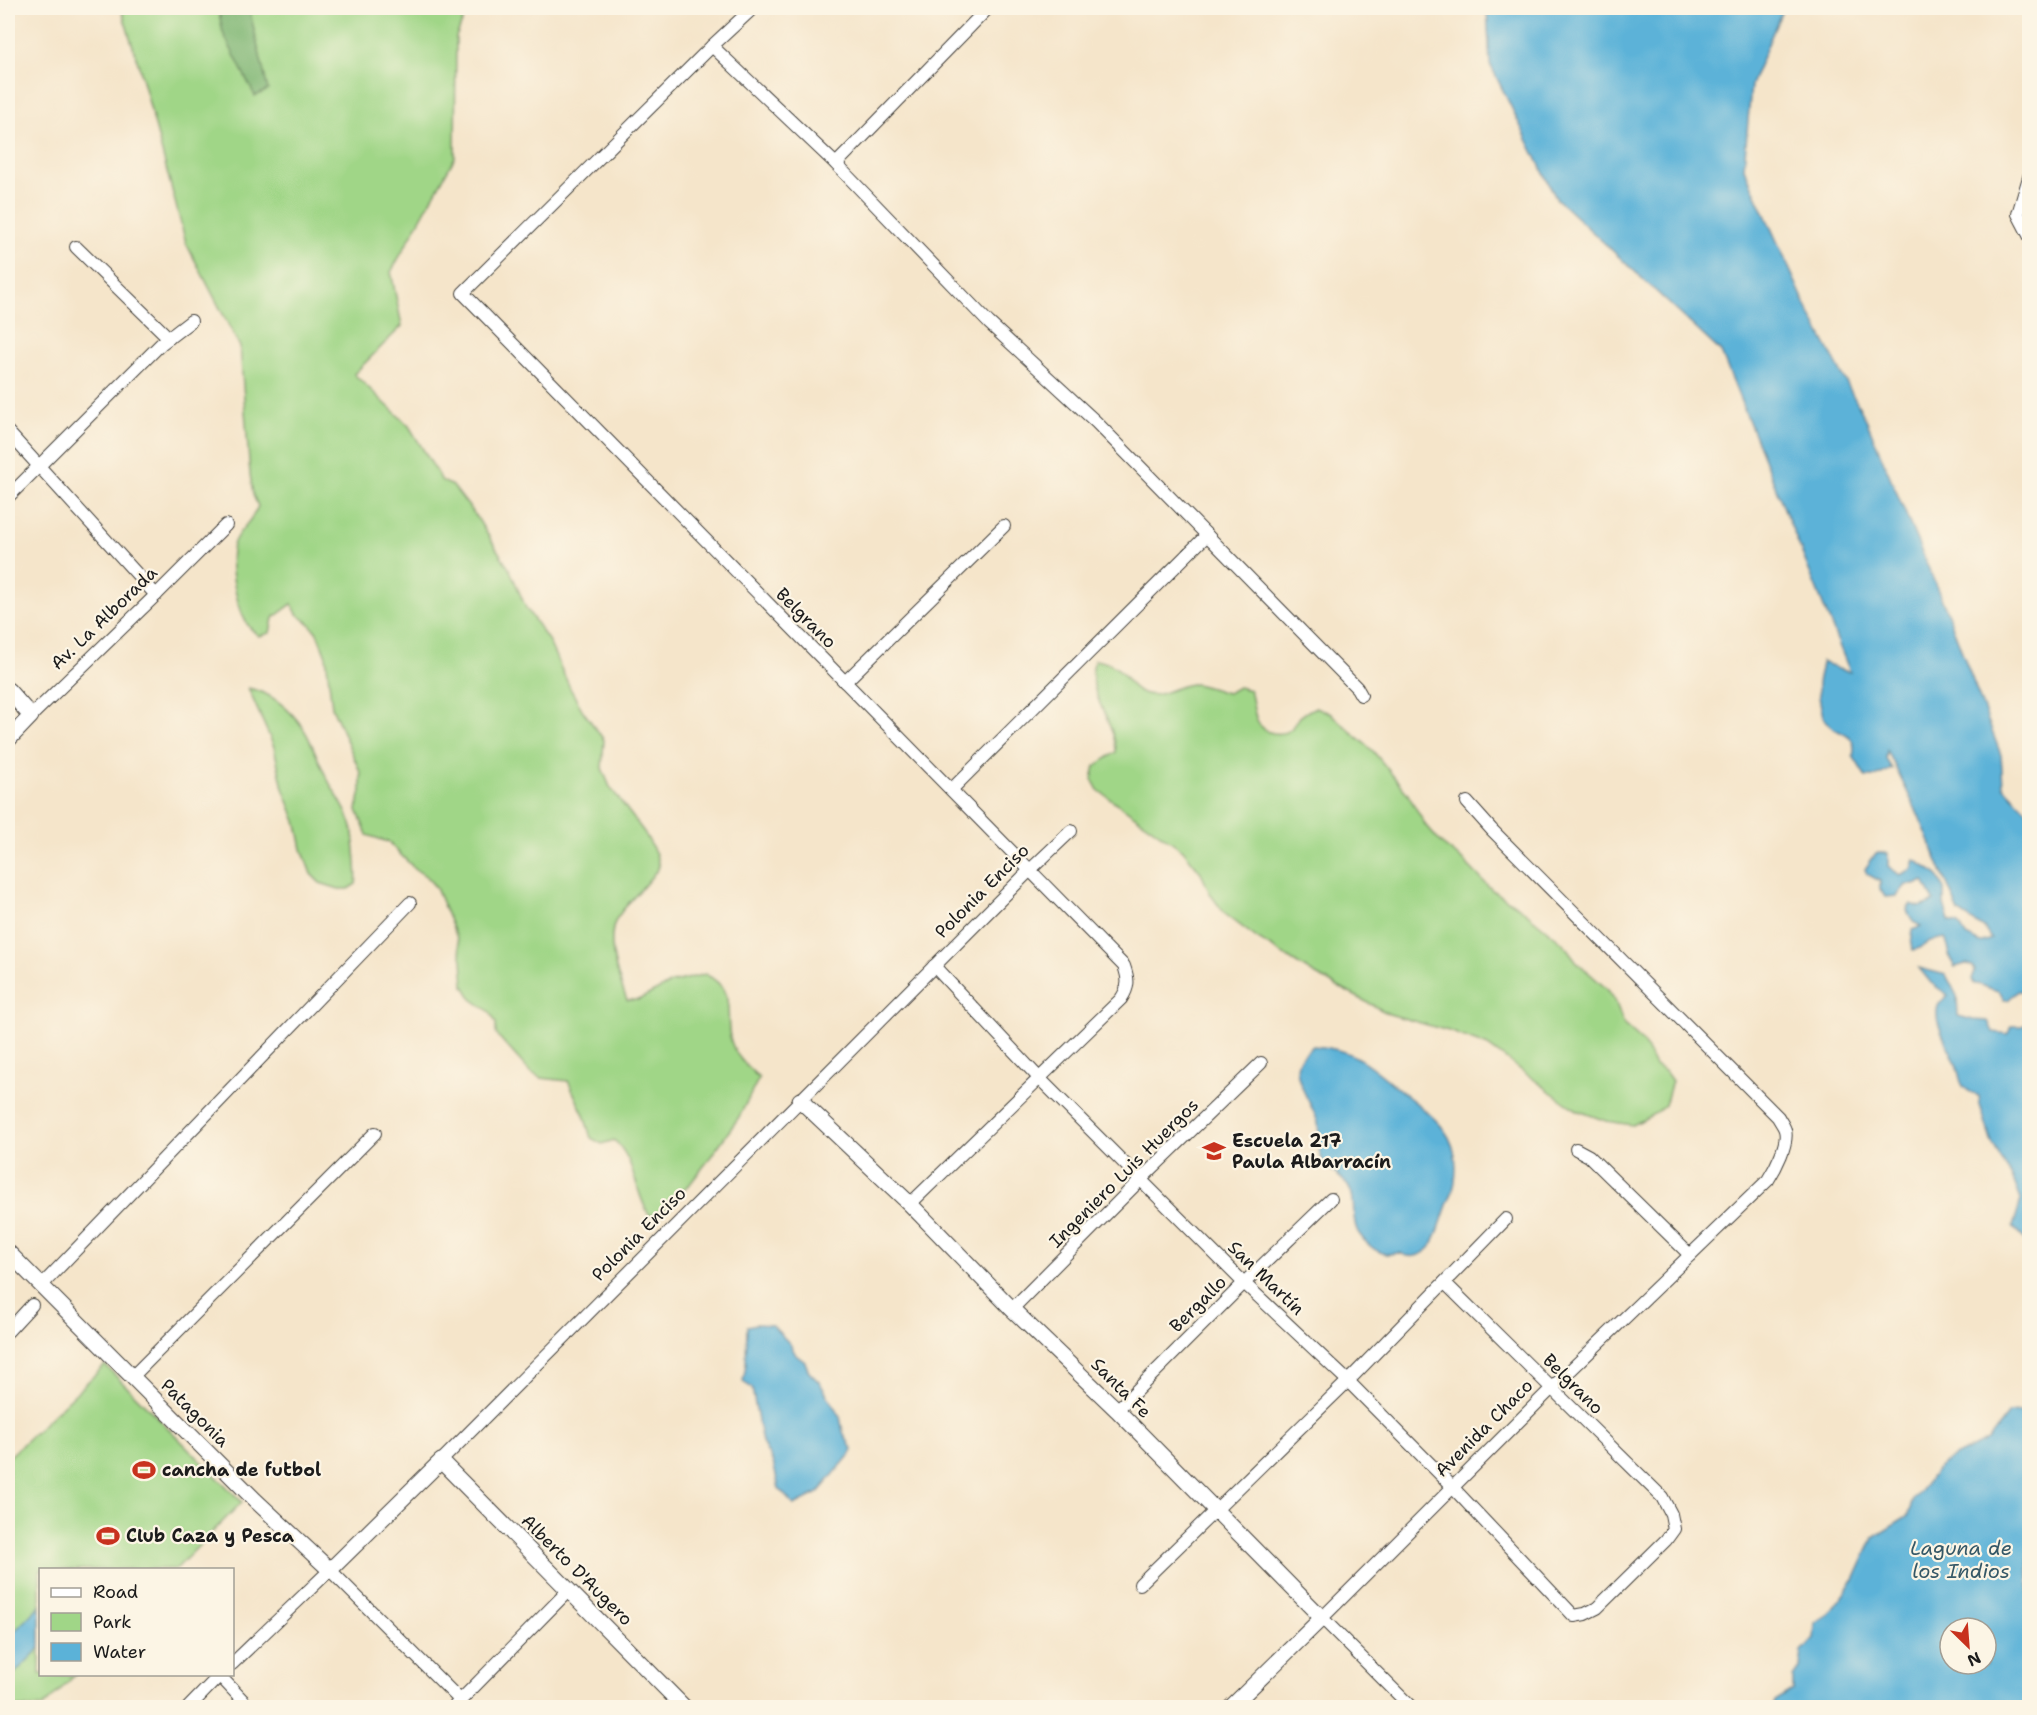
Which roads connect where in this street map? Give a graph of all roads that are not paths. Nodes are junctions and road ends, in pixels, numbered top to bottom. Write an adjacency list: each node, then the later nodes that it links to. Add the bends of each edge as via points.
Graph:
1 (753, 8): 3 (street)
2 (988, 8): 4 (street)
3 (711, 46): 4 (street); 17 (street, Belgrano, via 463,293)
4 (837, 164): 15 (street, via 989,323 1096,422)
5 (2030, 174): 6 (street, via 2018,214)
6 (2030, 237)
7 (76, 247): 9 (street)
8 (191, 321): 9 (street)
9 (169, 338): 11 (street)
10 (8, 432): 11 (street)
11 (38, 465): 12 (street); 16 (street)
12 (8, 497)
13 (226, 525): 16 (street, Av. La Alborada)
14 (1004, 526): 17 (street)
15 (1207, 535): 19 (street); 22 (street)
16 (156, 595): 20 (street, Av. La Alborada)
17 (845, 682): 22 (street, Belgrano)
18 (8, 690): 20 (main road)
19 (1361, 695)
20 (31, 716): 21 (main road, Av. La Alborada)
21 (8, 740)
22 (952, 789): 25 (street, Belgrano)
23 (1467, 802): 38 (street, Avenida Chaco, via 1778,1117 1786,1132 1776,1168 1768,1180)
24 (1071, 831): 25 (street, Polonia Enciso)
25 (1030, 870): 27 (street, Polonia Enciso); 29 (street, Belgrano, via 1124,966 1128,978 1128,988 1121,999)
26 (410, 903): 41 (street)
27 (934, 966): 29 (street, San Martín); 30 (street, Polonia Enciso)
28 (1262, 1063): 33 (street, Ingeniero Luis Huergos)
29 (1039, 1078): 33 (street, San Martín); 35 (street)
30 (800, 1100): 35 (main road, Santa Fe); 48 (street, Polonia Enciso)
31 (375, 1133): 44 (street)
32 (1576, 1149): 38 (street, via 1589,1156)
33 (1140, 1180): 39 (street, San Martín); 42 (street, Ingeniero Luis Huergos)
34 (1331, 1199): 39 (street, Bergallo)
35 (910, 1204): 42 (main road, Santa Fe)
36 (1506, 1219): 40 (street)
37 (8, 1252): 41 (main road, Patagonia)
38 (1690, 1255): 46 (street, Avenida Chaco)
39 (1244, 1283): 45 (street, San Martín); 47 (street, Bergallo)
40 (1445, 1283): 45 (street); 46 (street, Belgrano)
41 (39, 1295): 43 (street); 44 (main road, Patagonia)
42 (1012, 1309): 47 (main road, Santa Fe)
43 (8, 1331)
44 (132, 1377): 51 (main road, Patagonia)
45 (1348, 1381): 49 (street, San Martín); 50 (street)
46 (1552, 1388): 49 (street, Avenida Chaco); 54 (street, Belgrano, via 1662,1497 1674,1529 1597,1608)
47 (1117, 1410): 50 (main road, Santa Fe)
48 (441, 1461): 51 (main road, Polonia Enciso); 53 (main road, Alberto D'Augero)
49 (1452, 1488): 54 (street, San Martín); 55 (street, Avenida Chaco)
50 (1216, 1510): 52 (street); 55 (main road, Santa Fe)
51 (330, 1570): 56 (street, Polonia Enciso); 59 (street, Patagonia)
52 (1140, 1584)
53 (569, 1590): 59 (street); 62 (main road, Alberto D'Augero)
54 (1574, 1616)
55 (1322, 1618): 63 (main road, Avenida Chaco); 64 (street, Santa Fe)
56 (234, 1662)
57 (220, 1676): 60 (street)
58 (222, 1676): 61 (street)
59 (456, 1704)
60 (188, 1707)
61 (250, 1707)
62 (684, 1707)
63 (1230, 1707)
64 (1412, 1707)

